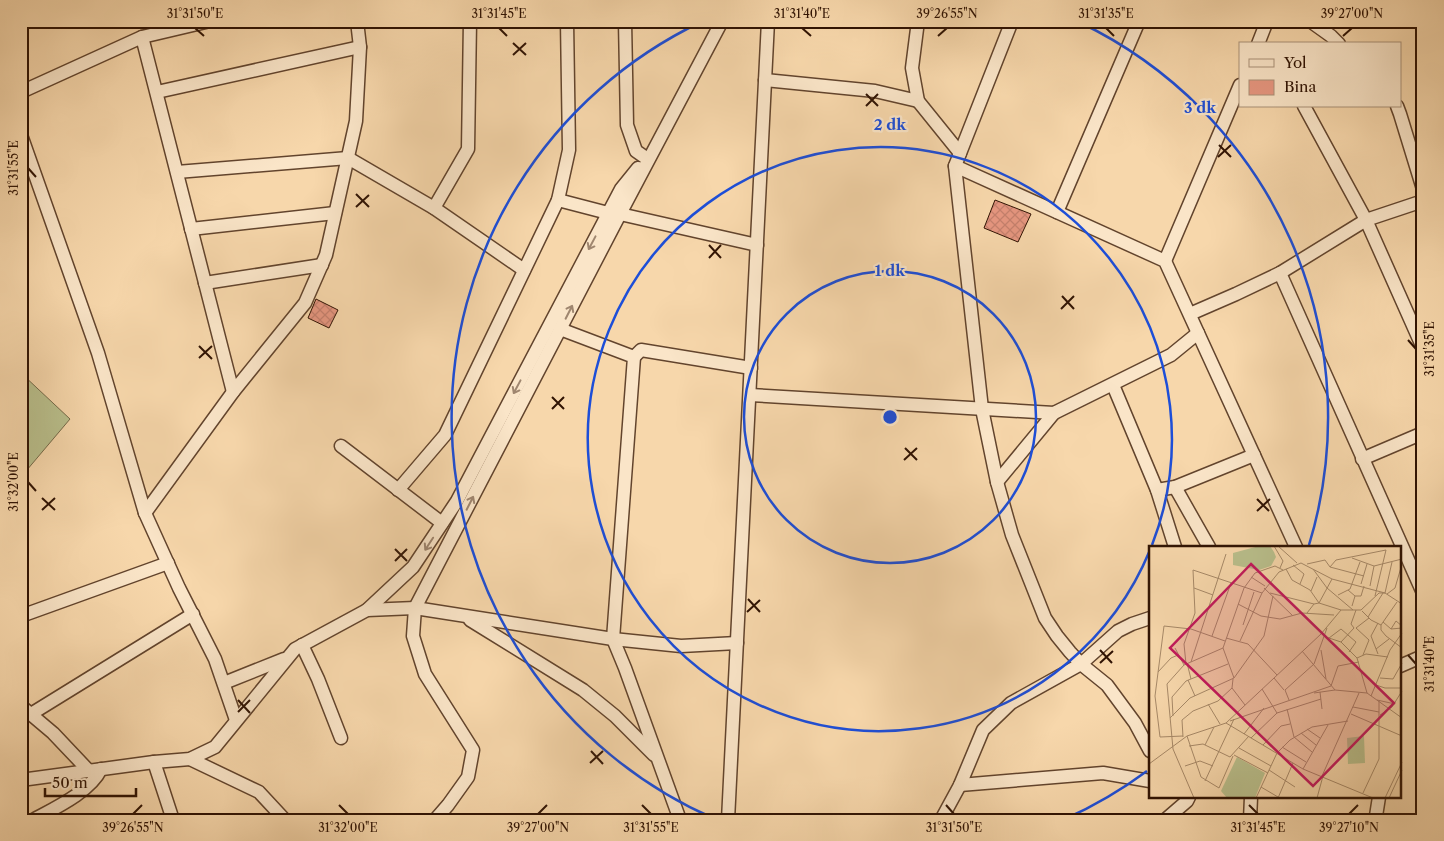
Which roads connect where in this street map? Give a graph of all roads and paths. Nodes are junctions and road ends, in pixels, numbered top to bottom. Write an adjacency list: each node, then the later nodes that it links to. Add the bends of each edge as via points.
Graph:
1 (210, 21): 15 (street)
2 (357, 21): 19 (street)
3 (470, 21): 37 (street, via 468,149)
4 (568, 21): 35 (street, via 570,150)
5 (625, 21): 31 (street, via 627,125 636,151)
6 (722, 21): 28 (street)
7 (768, 21): 20 (street)
8 (918, 21): 24 (street, via 912,68)
9 (1012, 21): 29 (street)
10 (1138, 21): 38 (street)
11 (1310, 21): 18 (street)
12 (1397, 21): 13 (street)
13 (1407, 21)
14 (1265, 26): 16 (street); 17 (street)
15 (142, 36): 22 (street); 23 (street)
16 (1259, 42)
17 (1270, 42)
18 (1337, 42)
19 (360, 46): 23 (street); 30 (street, via 356,121)
20 (765, 80): 24 (street, via 875,91); 43 (street)
21 (1239, 87): 44 (street)
22 (21, 92)
23 (156, 92): 33 (street)
24 (918, 101): 29 (street)
25 (1305, 108): 41 (street)
26 (1398, 108): 34 (street)
27 (21, 135): 68 (street, via 98,353)
28 (657, 144): 31 (street); 40 (street)
29 (960, 153): 32 (street)
30 (348, 158): 33 (street); 37 (street); 39 (street)
31 (646, 158): 40 (street, via 621,189)
32 (955, 166): 38 (street); 58 (street)
33 (177, 172): 42 (street)
34 (1423, 189)
35 (558, 200): 40 (street); 46 (street)
36 (1423, 201): 41 (street)
37 (434, 208): 46 (street)
38 (1057, 212): 44 (street)
39 (335, 213): 42 (street); 45 (street)
40 (614, 213): 43 (street); 50 (street, one-way to 40); 69 (street, one-way to 69)
41 (1366, 220): 47 (street); 52 (street)
42 (192, 230): 48 (street)
43 (757, 245): 54 (street)
44 (1166, 261): 49 (street)
45 (322, 265): 48 (street); 56 (street, via 305,303)
46 (524, 270): 66 (street, via 445,435)
47 (1280, 273): 49 (street); 63 (street)
48 (205, 283): 56 (street)
49 (1190, 314): 51 (street)
50 (560, 329): 53 (street); 77 (street, one-way to 50)
51 (1198, 333): 55 (street, via 1171,355); 62 (street)
52 (1423, 348)
53 (634, 357): 54 (street, via 641,350); 83 (street)
54 (751, 368): 57 (street)
55 (1113, 385): 59 (street); 67 (street)
56 (233, 392): 68 (street)
57 (750, 395): 58 (street); 84 (street)
58 (982, 409): 59 (street); 64 (street)
59 (1054, 413): 64 (street)
60 (1423, 433): 63 (street)
61 (341, 446): 66 (street)
62 (1254, 455): 65 (street); 72 (street)
63 (1362, 459): 74 (street)
64 (997, 482): 88 (street, via 1012,535 1045,618)
65 (1175, 487): 67 (street); 71 (street)
66 (398, 490): 69 (street)
67 (1157, 490): 70 (street)
68 (145, 513): 75 (street)
69 (442, 524): 78 (street, one-way to 78, via 413,567)
70 (1175, 546)
71 (1208, 546)
72 (1296, 546)
73 (1402, 546): 76 (street)
74 (1402, 546)
75 (168, 563): 79 (street); 80 (street)
76 (1423, 592)
77 (415, 608): 78 (street); 81 (street); 108 (street, via 413,636 425,674 473,750 468,777)
78 (367, 610): 85 (street)
79 (192, 614): 90 (street); 91 (street)
80 (21, 616)
81 (463, 616): 83 (street); 96 (street, via 583,690 615,716)
82 (1149, 618): 88 (street, via 1118,631)
83 (613, 639): 84 (street, via 681,646); 96 (street)
84 (737, 643): 110 (street)
85 (302, 645): 87 (street); 93 (street)
86 (1423, 656): 89 (street)
87 (287, 658): 90 (street); 92 (street)
88 (1081, 664): 94 (street, via 1107,685); 101 (street, via 1011,703 983,730)
89 (1402, 665)
90 (224, 683): 92 (street)
91 (26, 710): 98 (street)
92 (236, 720): 95 (street, via 214,746)
93 (341, 738)
94 (1149, 748)
95 (190, 759): 97 (street); 107 (street, via 259,792)
96 (658, 759): 109 (street)
97 (154, 762): 98 (street); 106 (street)
98 (95, 770): 99 (street); 105 (street, via 97,778 72,798)
99 (21, 780)
100 (1149, 781): 101 (street, via 1103,773)
101 (960, 785): 111 (street)
102 (1189, 798): 112 (street)
103 (1379, 798): 114 (street)
104 (1254, 799): 113 (street)
105 (33, 820)
106 (173, 820)
107 (286, 820)
108 (435, 820)
109 (680, 820)
110 (728, 820)
111 (941, 820)
112 (1166, 820)
113 (1250, 820)
114 (1374, 820)

